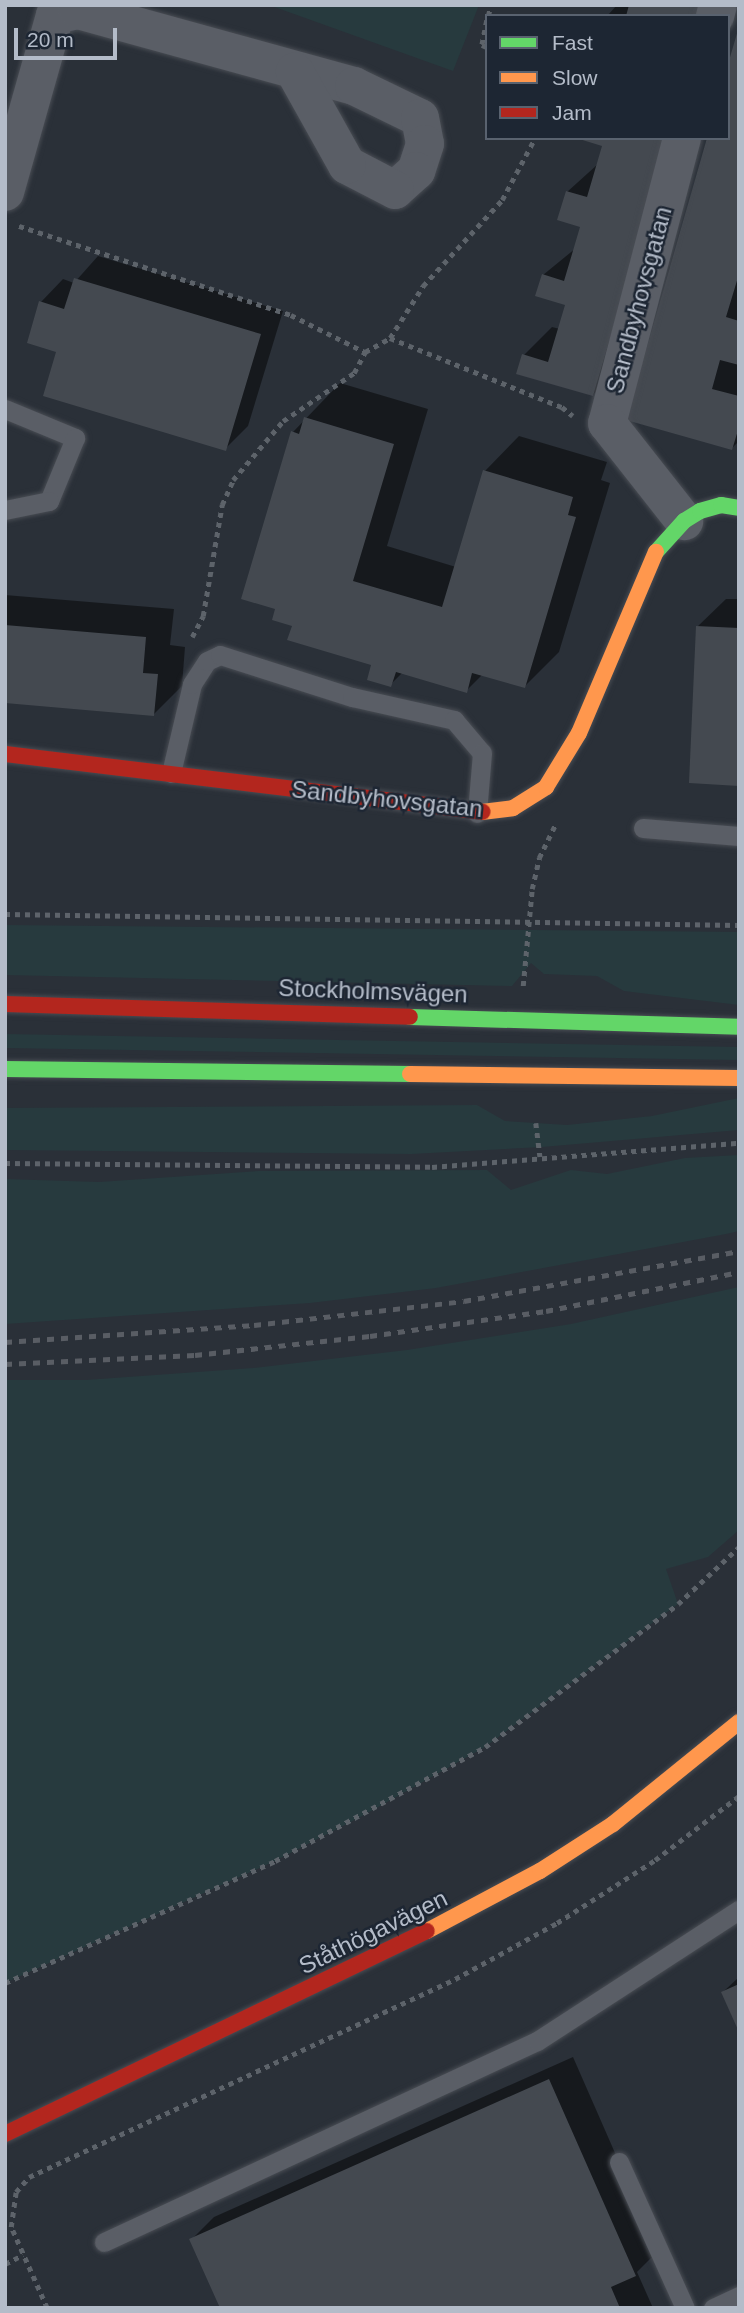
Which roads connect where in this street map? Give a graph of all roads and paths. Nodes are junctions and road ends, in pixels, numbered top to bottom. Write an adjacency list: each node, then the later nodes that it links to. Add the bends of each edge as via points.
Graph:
1 (485, 28): 2 (path)
2 (485, 46)
3 (295, 72): 6 (street, via 78,10 55,15)
4 (534, 140): 8 (path, via 502,200 423,286)
5 (681, 140): 14 (street, Sandbyhovsgatan, via 607,423)
6 (5, 192)
7 (5, 220): 9 (path, via 291,315)
8 (390, 338): 9 (path); 11 (path, via 562,407)
9 (365, 352): 15 (path, via 355,373 283,421 233,480 222,505 203,616)
10 (5, 410): 13 (lane, via 75,438 49,501)
11 (577, 419)
12 (739, 508): 14 (main road, Sandbyhovsgatan, via 721,505)
13 (5, 510)
14 (684, 521): 18 (main road, Sandbyhovsgatan, via 657,549 579,733 546,788 513,808)
15 (188, 642)
16 (5, 754): 17 (main road, Sandbyhovsgatan)
17 (170, 773): 18 (main road, Sandbyhovsgatan); 18 (lane, via 191,684 207,661 220,655 352,697 454,720 482,753)
18 (477, 813)
19 (643, 828): 20 (lane)
20 (739, 836)
21 (5, 914): 22 (path)
22 (528, 923): 23 (path); 24 (path)
23 (739, 925)
24 (523, 989)
25 (5, 1004): 26 (main road, Stockholmsvägen)
26 (739, 1027)
27 (5, 1069): 28 (main road)
28 (739, 1078)
29 (536, 1123): 31 (path)
30 (739, 1143): 31 (path)
31 (540, 1157): 32 (path, via 432,1167)
32 (5, 1163)
33 (739, 1547): 37 (path, via 678,1604 485,1747 275,1861)
34 (737, 1723): 38 (main road, Ståthögavägen, via 613,1824 540,1871 444,1923)
35 (739, 1796): 41 (path, via 622,1881 455,1979 29,2177 16,2192 11,2227)
36 (739, 1910): 40 (lane, via 537,2041)
37 (5, 1983)
38 (5, 2134)
39 (619, 2162): 45 (lane)
40 (104, 2242)
41 (23, 2255): 42 (path); 44 (path)
42 (5, 2263)
43 (739, 2296): 46 (lane)
44 (47, 2308)
45 (685, 2308)
46 (713, 2308)

